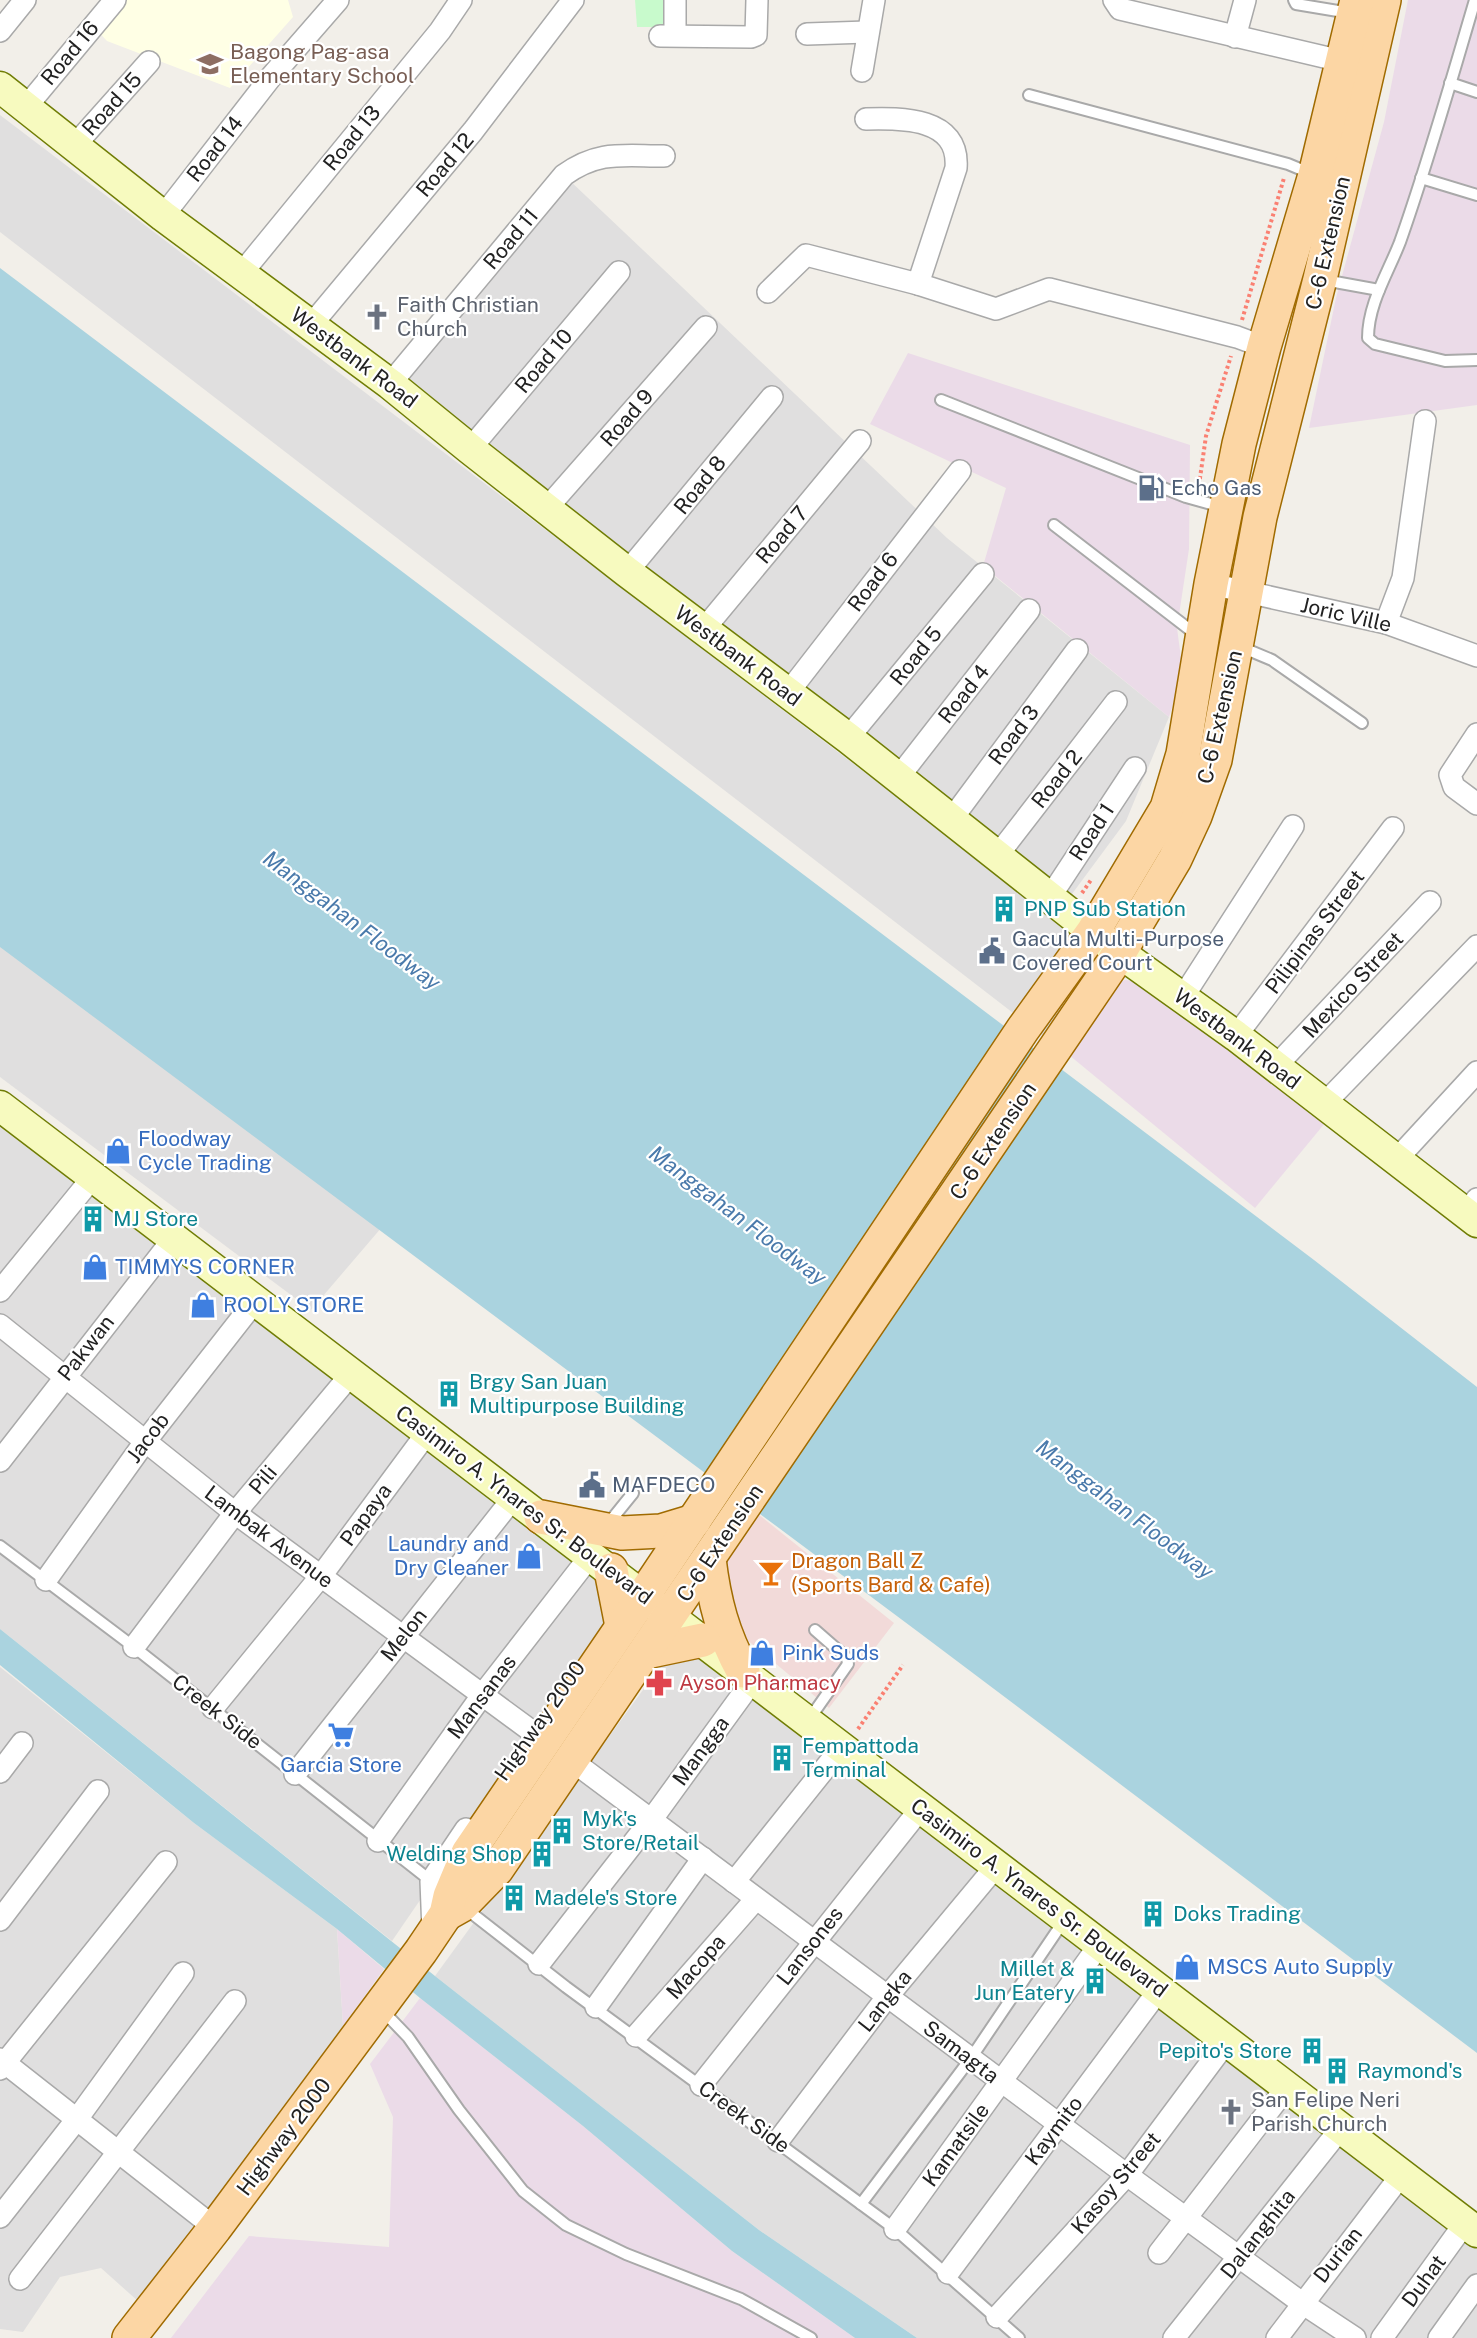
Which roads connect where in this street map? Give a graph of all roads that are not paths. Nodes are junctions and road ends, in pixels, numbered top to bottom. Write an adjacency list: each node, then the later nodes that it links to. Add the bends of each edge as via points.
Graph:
1 (25, 0): 15 (street)
2 (115, 0): 26 (street, Road 16)
3 (338, 0): 33 (street, Road 14, via 272,76)
4 (461, 0): 35 (street, Road 13, via 440,31)
5 (573, 0): 40 (street, Road 12, via 473,131)
6 (675, 0): 7 (street, via 668,35 751,37 756,35)
7 (757, 0)
8 (874, 0): 16 (street)
9 (1114, 0): 18 (street, via 1119,9)
10 (1245, 0): 18 (street)
11 (1294, 0): 14 (lane, via 1296,4)
12 (1384, 0): 20 (main road, C-6 Extension)
13 (1475, 0): 22 (lane)
14 (1355, 7): 20 (main road, C-6 Extension)
15 (0, 31)
16 (867, 32): 17 (street); 21 (street)
17 (807, 34)
18 (1235, 37): 20 (street)
19 (149, 62): 28 (street, Road 15)
20 (1356, 65): 31 (main road, C-6 Extension)
21 (862, 71)
22 (1450, 83): 24 (lane); 30 (lane)
23 (0, 87): 26 (street, Westbank Road)
24 (1477, 92)
25 (1029, 95): 31 (lane, via 1288,164)
26 (26, 107): 28 (street, Westbank Road)
27 (866, 119): 37 (street, via 919,121 945,135 955,155 956,168)
28 (75, 145): 33 (street, Westbank Road)
29 (664, 156): 44 (street, Road 11, via 602,156 582,162 564,175)
30 (1421, 178): 32 (lane); 38 (lane)
31 (1328, 180): 36 (main road, C-6 Extension); 42 (main road, C-6 Extension)
32 (1477, 195)
33 (164, 216): 35 (street, Westbank Road)
34 (619, 272): 49 (street, Road 10)
35 (241, 274): 40 (street, Westbank Road)
36 (1320, 279): 38 (lane); 57 (main road, C-6 Extension, via 1274,455)
37 (918, 284): 39 (street, via 806,255); 42 (street, via 996,309 1049,289)
38 (1379, 290): 43 (lane, via 1368,329 1368,338 1375,344 1445,361)
39 (768, 292)
40 (312, 324): 44 (street, Westbank Road)
41 (706, 327): 51 (street, Road 9)
42 (1264, 347): 52 (main road, C-6 Extension)
43 (1477, 360)
44 (390, 384): 49 (street, Westbank Road)
45 (772, 397): 54 (street, Road 8)
46 (941, 400): 52 (lane, via 1186,497)
47 (1425, 421): 59 (street, via 1403,578)
48 (860, 441): 60 (street, Road 7)
49 (470, 450): 51 (street, Westbank Road)
50 (960, 471): 65 (street, Road 6)
51 (547, 508): 54 (street, Westbank Road)
52 (1225, 508): 56 (main road, C-6 Extension)
53 (1054, 525): 61 (lane)
54 (627, 572): 60 (street, Westbank Road)
55 (983, 574): 69 (street, Road 5)
56 (1211, 584): 57 (street, Joric Ville); 61 (main road, C-6 Extension)
57 (1245, 592): 59 (street, Joric Ville); 62 (main road, C-6 Extension)
58 (1029, 610): 71 (street, Road 4)
59 (1386, 622): 64 (street, Joric Ville)
60 (704, 629): 65 (street, Westbank Road)
61 (1203, 640): 79 (main road, C-6 Extension, via 1183,754 1167,808)
62 (1237, 646): 67 (lane, via 1272,660); 81 (main road, C-6 Extension, via 1215,760 1195,816 1175,859)
63 (1077, 650): 73 (street, Road 3)
64 (1477, 656)
65 (787, 694): 69 (street, Westbank Road)
66 (1116, 702): 76 (street, Road 2)
67 (1362, 723)
68 (1477, 734): 72 (street, via 1450,775 1454,787)
69 (848, 738): 71 (street, Westbank Road)
70 (1135, 768): 77 (street, Road 1)
71 (898, 778): 73 (street, Westbank Road)
72 (1477, 804)
73 (951, 820): 76 (street, Westbank Road)
74 (1293, 826): 82 (street)
75 (1393, 828): 83 (street, Pilipinas Street)
76 (998, 856): 77 (street, Westbank Road)
77 (1050, 897): 79 (street, Westbank Road)
78 (1430, 902): 84 (street, Mexico Street)
79 (1093, 932): 81 (street, Westbank Road); 103 (main road, C-6 Extension, via 1023,1029)
80 (1477, 946): 86 (street)
81 (1120, 953): 82 (street, Westbank Road); 107 (main road, C-6 Extension)
82 (1183, 997): 83 (street, Westbank Road)
83 (1236, 1036): 84 (street, Westbank Road)
84 (1275, 1067): 86 (street, Westbank Road)
85 (1477, 1072): 88 (street)
86 (1323, 1105): 88 (street, Westbank Road)
87 (3, 1114): 89 (street, Casimiro A. Ynares Sr. Boulevard)
88 (1396, 1161): 90 (street, Westbank Road)
89 (93, 1177): 91 (street, Casimiro A. Ynares Sr. Boulevard); 92 (street)
90 (1473, 1211)
91 (174, 1238): 93 (street, Casimiro A. Ynares Sr. Boulevard); 96 (street, Pakwan)
92 (0, 1291)
93 (256, 1300): 95 (street, Casimiro A. Ynares Sr. Boulevard); 98 (street, Jacob)
94 (0, 1325): 96 (street, Lambak Avenue)
95 (352, 1373): 97 (street, Casimiro A. Ynares Sr. Boulevard); 102 (street, Pili)
96 (63, 1377): 98 (street, Lambak Avenue); 99 (street, Pakwan)
97 (427, 1432): 101 (street, Casimiro A. Ynares Sr. Boulevard); 108 (street, Papaya)
98 (144, 1443): 102 (street, Lambak Avenue); 109 (street, Jacob)
99 (0, 1461)
100 (633, 1493): 106 (lane)
101 (514, 1497): 104 (street, Casimiro A. Ynares Sr. Boulevard); 113 (street, Melon)
102 (235, 1514): 108 (street, Lambak Avenue); 115 (street, Pili)
103 (698, 1515): 106 (main road, via 661,1531 622,1533); 110 (main road, C-6 Extension)
104 (541, 1517): 106 (main road)
105 (0, 1546): 109 (lane, Creek Side)
106 (602, 1551): 110 (main road); 118 (street, Mansanas)
107 (712, 1555): 111 (main road, C-6 Extension); 117 (main road, via 719,1618 729,1646)
108 (321, 1576): 113 (street, Lambak Avenue); 119 (street, Papaya)
109 (46, 1580): 115 (lane, Creek Side)
110 (628, 1610): 111 (street, Casimiro A. Ynares Sr. Boulevard); 121 (main road, Highway 2000)
111 (671, 1616): 114 (street, Casimiro A. Ynares Sr. Boulevard); 116 (main road, Highway 2000)
112 (815, 1630): 120 (lane, via 847,1658 848,1664)
113 (404, 1635): 118 (street, Lambak Avenue); 126 (street, Melon)
114 (703, 1640): 116 (main road); 117 (street, Casimiro A. Ynares Sr. Boulevard)
115 (134, 1647): 119 (lane, Creek Side)
116 (646, 1652): 124 (main road, Highway 2000)
117 (748, 1676): 120 (street, Casimiro A. Ynares Sr. Boulevard); 129 (street, Mangga)
118 (483, 1694): 121 (street, Lambak Avenue); 130 (street, Mansanas)
119 (213, 1708): 126 (lane, Creek Side)
120 (807, 1721): 123 (street, Casimiro A. Ynares Sr. Boulevard)
121 (538, 1736): 134 (street, Highway 2000); 139 (main road, Highway 2000, via 468,1852)
122 (22, 1743): 125 (street)
123 (843, 1749): 128 (street, Casimiro A. Ynares Sr. Boulevard); 135 (street)
124 (572, 1760): 129 (street, Samagta); 139 (main road, Highway 2000, via 497,1869)
125 (0, 1772)
126 (295, 1774): 130 (lane, Creek Side)
127 (98, 1791): 138 (street)
128 (921, 1808): 133 (street, Casimiro A. Ynares Sr. Boulevard); 140 (street, Lansones)
129 (652, 1819): 131 (street, Samagta); 142 (street, Mangga)
130 (378, 1841): 134 (lane, Creek Side)
131 (703, 1858): 135 (street, Samagta); 148 (street)
132 (166, 1862): 152 (street)
133 (997, 1865): 137 (street, Casimiro A. Ynares Sr. Boulevard); 145 (street, Langka)
134 (431, 1881): 139 (street)
135 (734, 1882): 136 (street, Samagta)
136 (756, 1899): 140 (street, Samagta); 149 (street, Macopa)
137 (1065, 1918): 141 (street, Casimiro A. Ynares Sr. Boulevard); 151 (lane)
138 (0, 1920)
139 (440, 1926): 142 (lane, Creek Side); 146 (main road, Highway 2000)
140 (813, 1942): 145 (street, Samagta); 154 (street, Lansones)
141 (1100, 1944): 144 (street, Casimiro A. Ynares Sr. Boulevard); 153 (street, Kamatsile)
142 (539, 1965): 148 (lane, Creek Side)
143 (183, 1973): 156 (street)
144 (1159, 1990): 150 (street, Casimiro A. Ynares Sr. Boulevard); 157 (street, Kaymito)
145 (887, 1997): 151 (street, Samagta); 159 (street, Langka)
146 (387, 1998): 166 (main road, Highway 2000); 177 (lane, via 408,2037 459,2110 524,2192 566,2225 626,2254 741,2299)
147 (235, 2001): 160 (street)
148 (596, 2007): 149 (lane, Creek Side)
149 (636, 2036): 154 (lane, Creek Side)
150 (1227, 2042): 155 (street, Casimiro A. Ynares Sr. Boulevard); 162 (street, Kasoy Street)
151 (971, 2058): 153 (street, Samagta); 163 (lane)
152 (2, 2064): 156 (street)
153 (1002, 2082): 157 (street, Samagta); 168 (street, Kamatsile)
154 (701, 2085): 159 (lane, Creek Side)
155 (1287, 2087): 158 (street, Casimiro A. Ynares Sr. Boulevard); 165 (street)
156 (77, 2119): 160 (street); 164 (street)
157 (1059, 2124): 162 (street, Samagta); 171 (street, Kaymito)
158 (1341, 2128): 161 (street, Casimiro A. Ynares Sr. Boulevard); 170 (street, Dalanghita)
159 (778, 2141): 163 (lane, Creek Side)
160 (119, 2153): 166 (street); 172 (street)
161 (1402, 2174): 167 (street, Casimiro A. Ynares Sr. Boulevard); 174 (street, Durian)
162 (1127, 2175): 165 (street, Samagta); 175 (street, Kasoy Street)
163 (861, 2204): 168 (lane, Creek Side)
164 (0, 2217)
165 (1187, 2219): 169 (street); 170 (street, Samagta)
166 (215, 2228): 176 (main road, Highway 2000)
167 (1471, 2228): 182 (street, Duhat)
168 (895, 2229): 171 (lane, Creek Side)
169 (1160, 2253)
170 (1240, 2258): 174 (street, Samagta); 179 (street, Dalanghita)
171 (948, 2273): 175 (lane, Creek Side)
172 (20, 2279)
173 (1477, 2285): 183 (street)
174 (1302, 2302): 180 (street, Durian); 181 (street, Samagta)
175 (998, 2317): 178 (lane, Creek Side)
176 (129, 2338)
177 (811, 2338)
178 (1019, 2338)
179 (1174, 2338)
180 (1277, 2338)
181 (1355, 2338)
182 (1382, 2338)
183 (1439, 2338)

